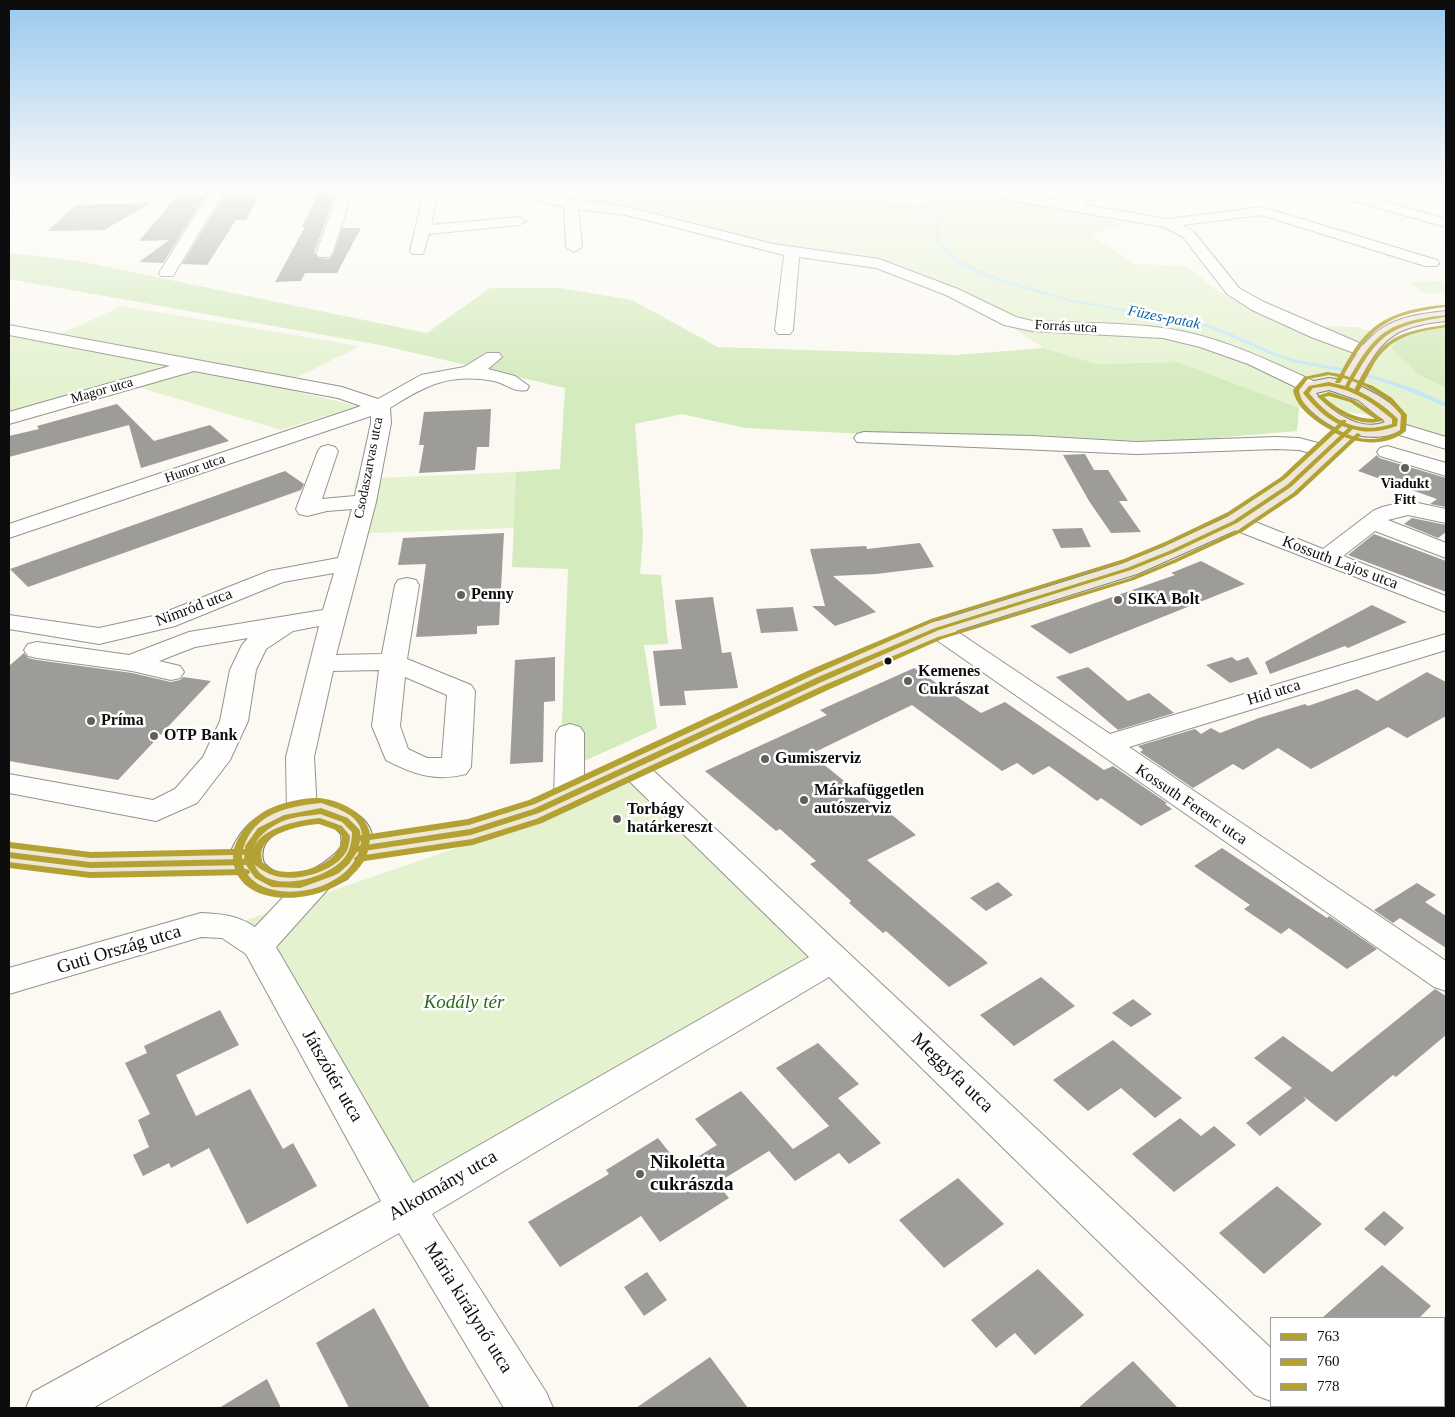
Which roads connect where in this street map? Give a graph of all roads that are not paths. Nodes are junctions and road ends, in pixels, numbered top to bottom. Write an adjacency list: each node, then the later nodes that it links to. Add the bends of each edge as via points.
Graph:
1 (179, 254): 7 (street)
2 (792, 254): 10 (street)
3 (807, 254): 16 (street, Forrás utca, via 879,264 952,292 1010,321 1032,326 1163,333 1206,343 1254,360)
4 (1204, 254): 13 (street, via 1215,267 1214,276 1228,295 1279,321 1314,332)
5 (1402, 254): 6 (street)
6 (1431, 263)
7 (167, 273)
8 (1446, 316): 13 (main road, via 1391,328 1374,340)
9 (9, 330): 12 (street, Csodaszarvas utca)
10 (784, 330)
11 (493, 357): 14 (street)
12 (194, 364): 17 (street, Csodaszarvas utca, via 342,393); 18 (street, Magor utca)
13 (1356, 371): 16 (main road, via 1329,384); 19 (main road, via 1367,396 1396,422)
14 (470, 373): 15 (street, via 495,376); 17 (street, Hunor utca, via 428,379)
15 (520, 386)
16 (1310, 387): 20 (main road, via 1306,393 1308,398)
17 (380, 406): 27 (street, Csodaszarvas utca, via 381,422); 31 (street, Hunor utca)
18 (9, 418)
19 (1393, 427): 20 (main road, via 1372,431); 22 (street)
20 (1351, 428): 24 (main road)
21 (864, 438): 24 (street, via 1137,448 1276,443 1299,444)
22 (1446, 443)
23 (328, 451): 27 (street, via 307,509 327,504)
24 (1326, 451): 29 (main road, via 1288,486)
25 (1387, 452): 26 (street)
26 (1446, 470)
27 (364, 502): 34 (street, Csodaszarvas utca)
28 (1446, 516): 30 (street, via 1426,509 1402,508 1383,512)
29 (1235, 522): 33 (street, Kossuth Lajos utca); 40 (main road, via 1129,570)
30 (1372, 522): 32 (street); 33 (street)
31 (9, 531)
32 (1446, 551)
33 (1326, 558): 36 (street, Kossuth Lajos utca)
34 (348, 563): 37 (street, Csodaszarvas utca); 38 (street, Nimród utca, via 277,576 166,621 100,636)
35 (407, 584): 44 (street, via 393,662)
36 (1446, 605)
37 (335, 616): 39 (street); 44 (street, Csodaszarvas utca)
38 (9, 622)
39 (287, 623): 43 (street, via 189,640); 49 (street, via 254,645 243,670 234,722 216,760 186,796 156,811)
40 (937, 629): 47 (street, Kossuth Ferenc utca); 48 (main road, via 821,679)
41 (1446, 642): 47 (street, Híd utca)
42 (37, 650): 43 (street)
43 (132, 663): 45 (street)
44 (321, 664): 51 (street, Csodaszarvas utca, via 300,757)
45 (171, 672)
46 (570, 733): 50 (street)
47 (1103, 744): 58 (street, Kossuth Ferenc utca)
48 (633, 768): 50 (main road); 57 (street, Meggyfa utca)
49 (9, 784)
50 (569, 797): 52 (main road, via 471,832)
51 (302, 812): 52 (main road, via 337,814 350,822 358,836); 54 (main road, via 283,817 254,837 246,850)
52 (357, 849): 55 (main road, via 339,870)
53 (9, 856): 54 (main road, via 90,865)
54 (246, 862): 55 (main road, via 252,873 263,881 280,885)
55 (317, 881): 56 (street)
56 (243, 936): 59 (street, Guti Ország utca, via 201,925); 60 (street, Játszótér utca)
57 (833, 960): 60 (street, Alkotmány utca); 61 (street, Meggyfa utca)
58 (1446, 978)
59 (9, 982)
60 (406, 1208): 62 (street, Alkotmány utca); 63 (street, Mária királynő utca)
61 (1270, 1377)
62 (50, 1408)
63 (530, 1408)

